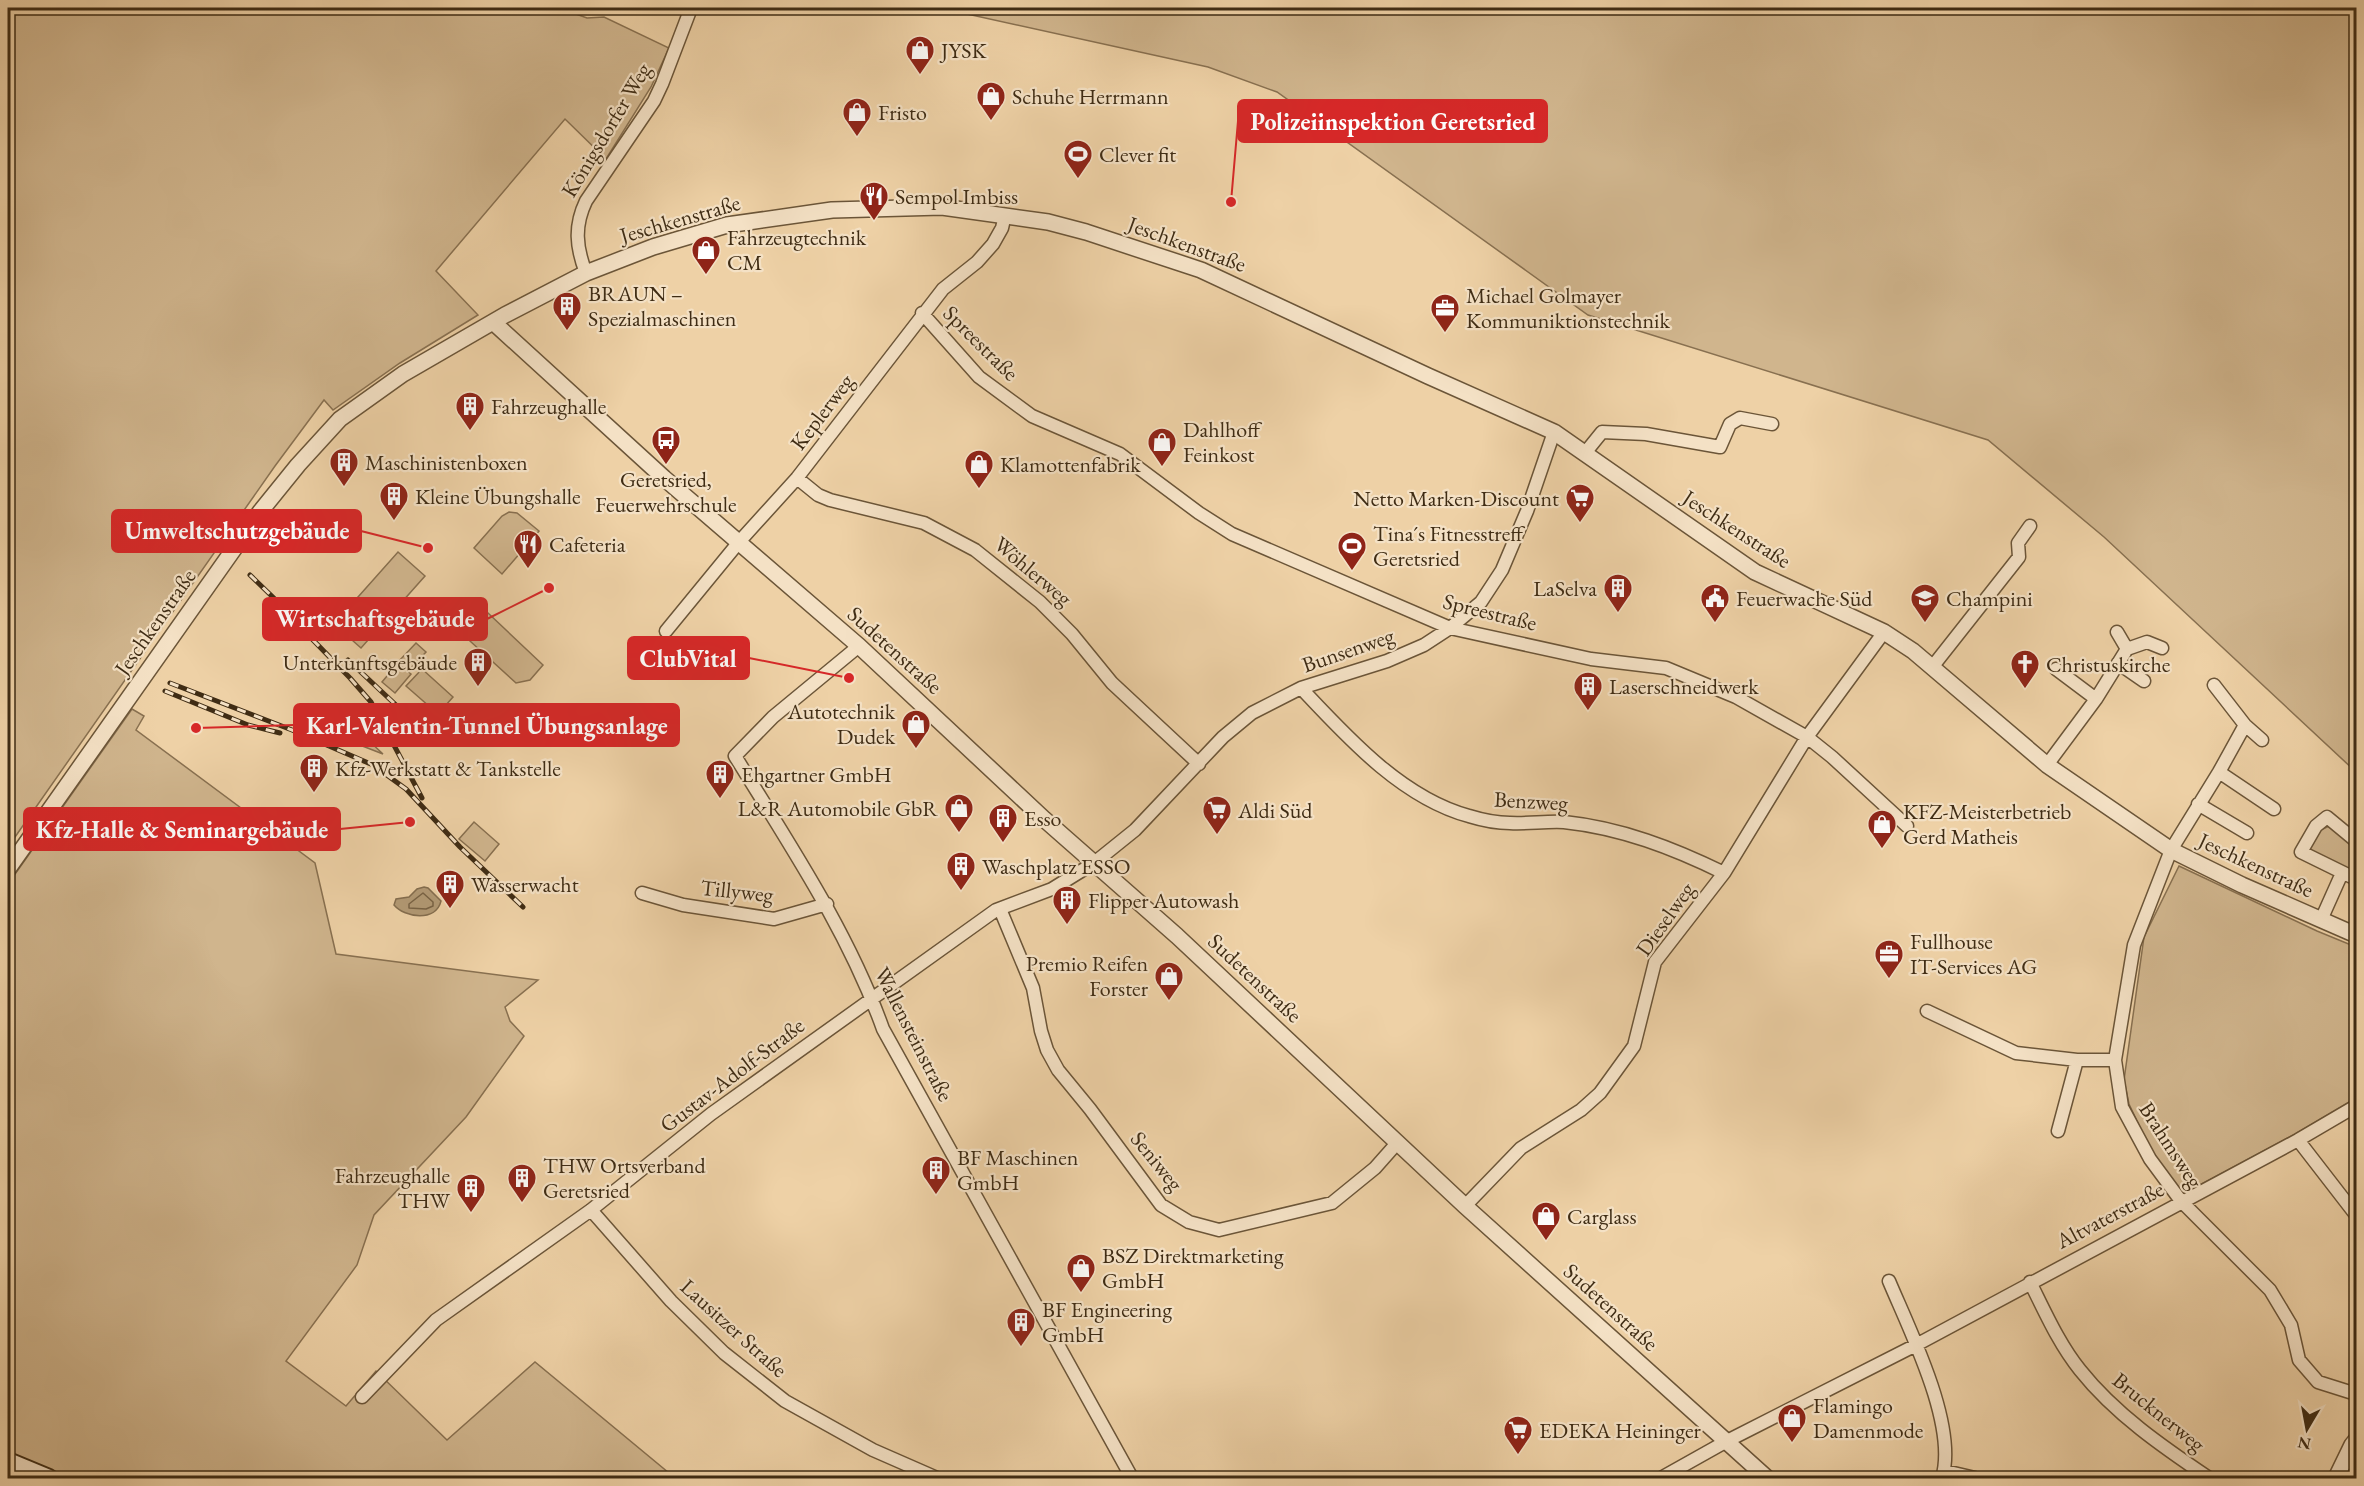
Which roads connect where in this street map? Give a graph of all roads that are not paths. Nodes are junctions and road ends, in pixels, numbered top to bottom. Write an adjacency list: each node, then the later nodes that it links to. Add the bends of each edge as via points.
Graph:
1 (691, 8): 3 (street, Königsdorfer Weg, via 654,101 579,215 578,253)
2 (1005, 215): 3 (street, Jeschkenstraße, via 942,207 832,210 772,218 727,225 653,247); 4 (street, Keplerweg, via 993,244 943,289); 7 (street, Jeschkenstraße, via 1086,232 1201,270)
3 (586, 273): 5 (street, Jeschkenstraße)
4 (922, 314): 9 (street, Keplerweg); 12 (street, Spreestraße, via 979,377 1032,416 1120,454 1232,534)
5 (493, 322): 11 (street, Sudetenstraße); 39 (street, Jeschkenstraße, via 403,374 340,419 298,465 260,512)
6 (1772, 424): 8 (street, via 1740,418 1730,424 1720,447 1646,434 1602,432)
7 (1554, 432): 8 (street, Jeschkenstraße); 12 (street, Bunsenweg, via 1502,570 1481,602)
8 (1585, 453): 14 (street, Jeschkenstraße, via 1755,572)
9 (798, 478): 11 (street, Keplerweg); 29 (street, Wöhlerweg, via 830,500 924,523 975,550 1040,602 1112,683)
10 (2030, 525): 20 (street, via 2018,543 2019,558)
11 (739, 542): 13 (street, Keplerweg); 16 (street, Sudetenstraße)
12 (1450, 628): 24 (street, Bunsenweg, via 1387,661); 27 (street, Spreestraße, via 1591,659 1666,668 1736,697)
13 (666, 632)
14 (1884, 632): 20 (street, Jeschkenstraße); 27 (street, Dieselweg)
15 (2117, 632): 18 (street)
16 (859, 646): 38 (street, Sudetenstraße); 44 (street, Wallensteinstraße, via 772,717 735,756)
17 (2162, 648): 18 (street, via 2147,642)
18 (2127, 649): 19 (street)
19 (2118, 663): 22 (street); 25 (street)
20 (1933, 666): 30 (street, Jeschkenstraße)
21 (2056, 669): 25 (street)
22 (2144, 681)
23 (2214, 685): 26 (street)
24 (1301, 688): 29 (street, Bunsenweg, via 1244,718); 40 (street, Benzweg, via 1350,739 1419,795 1468,816 1507,824 1562,822 1613,829 1684,853)
25 (2096, 699): 30 (street)
26 (2245, 725): 28 (street); 31 (street, Jeschkenstraße)
27 (1806, 737): 34 (street, Spreestraße); 40 (street, Dieselweg)
28 (2262, 740)
29 (1198, 764): 38 (street, Bunsenweg, via 1135,830)
30 (2047, 765): 37 (street, Jeschkenstraße)
31 (2219, 772): 32 (street, Jeschkenstraße); 33 (street)
32 (2198, 804): 35 (street, Jeschkenstraße); 37 (street, Jeschkenstraße)
33 (2274, 809)
34 (1907, 826)
35 (2247, 833)
36 (2356, 841): 41 (street, via 2327,817 2304,845 2301,852)
37 (2171, 850): 46 (street, Jeschkenstraße); 51 (street, Brahmsweg, via 2134,945)
38 (1094, 863): 45 (street, Gustav-Adolf-Straße, via 1052,889); 55 (street, Sudetenstraße, via 1178,936)
39 (8, 869)
40 (1724, 873): 57 (street, Dieselweg, via 1655,962 1634,1046 1600,1093 1581,1110 1521,1148)
41 (2342, 873): 42 (street); 46 (street)
42 (2356, 879)
43 (642, 893): 44 (street, Tillyweg, via 683,905 774,919)
44 (827, 904): 48 (street, Wallensteinstraße)
45 (1000, 909): 48 (street, Gustav-Adolf-Straße); 55 (street, Seniweg, via 1034,988 1041,1031 1058,1070 1161,1205 1189,1222 1219,1230 1332,1203 1375,1168)
46 (2321, 921): 47 (street, Jeschkenstraße)
47 (2356, 935)
48 (872, 998): 58 (street, Gustav-Adolf-Straße, via 711,1114); 71 (street, Wallensteinstraße, via 884,1029)
49 (1927, 1011): 50 (street, via 2016,1053)
50 (2077, 1060): 51 (street); 53 (street)
51 (2115, 1060): 56 (street, Brahmsweg, via 2122,1107 2150,1159)
52 (2356, 1106): 54 (street, Altvaterstraße)
53 (2058, 1131)
54 (2298, 1140): 56 (street, Altvaterstraße); 59 (street)
55 (1398, 1142): 57 (street, Sudetenstraße)
56 (2181, 1201): 61 (street, Altvaterstraße); 63 (street, Brahmsweg, via 2270,1290 2291,1325 2299,1360 2318,1382)
57 (1465, 1206): 66 (street, Sudetenstraße)
58 (591, 1210): 64 (street, Gustav-Adolf-Straße, via 436,1320); 70 (street, Lausitzer Straße, via 693,1324 785,1401 873,1450)
59 (2356, 1215)
60 (1889, 1281): 62 (street)
61 (2030, 1282): 62 (street, Altvaterstraße); 75 (street, Brucknerweg, via 2062,1344 2096,1389 2129,1421)
62 (1916, 1345): 66 (street, Altvaterstraße); 68 (street, via 1938,1401)
63 (2356, 1394)
64 (362, 1396)
65 (2356, 1440): 76 (street)
66 (1728, 1441): 72 (street, Altvaterstraße); 73 (street, Sudetenstraße)
67 (8, 1461): 69 (main road)
68 (1943, 1475): 74 (street)
69 (49, 1479)
70 (937, 1479)
71 (1132, 1479)
72 (1661, 1479)
73 (1767, 1479)
74 (1975, 1479)
75 (2209, 1479)
76 (2336, 1479)

